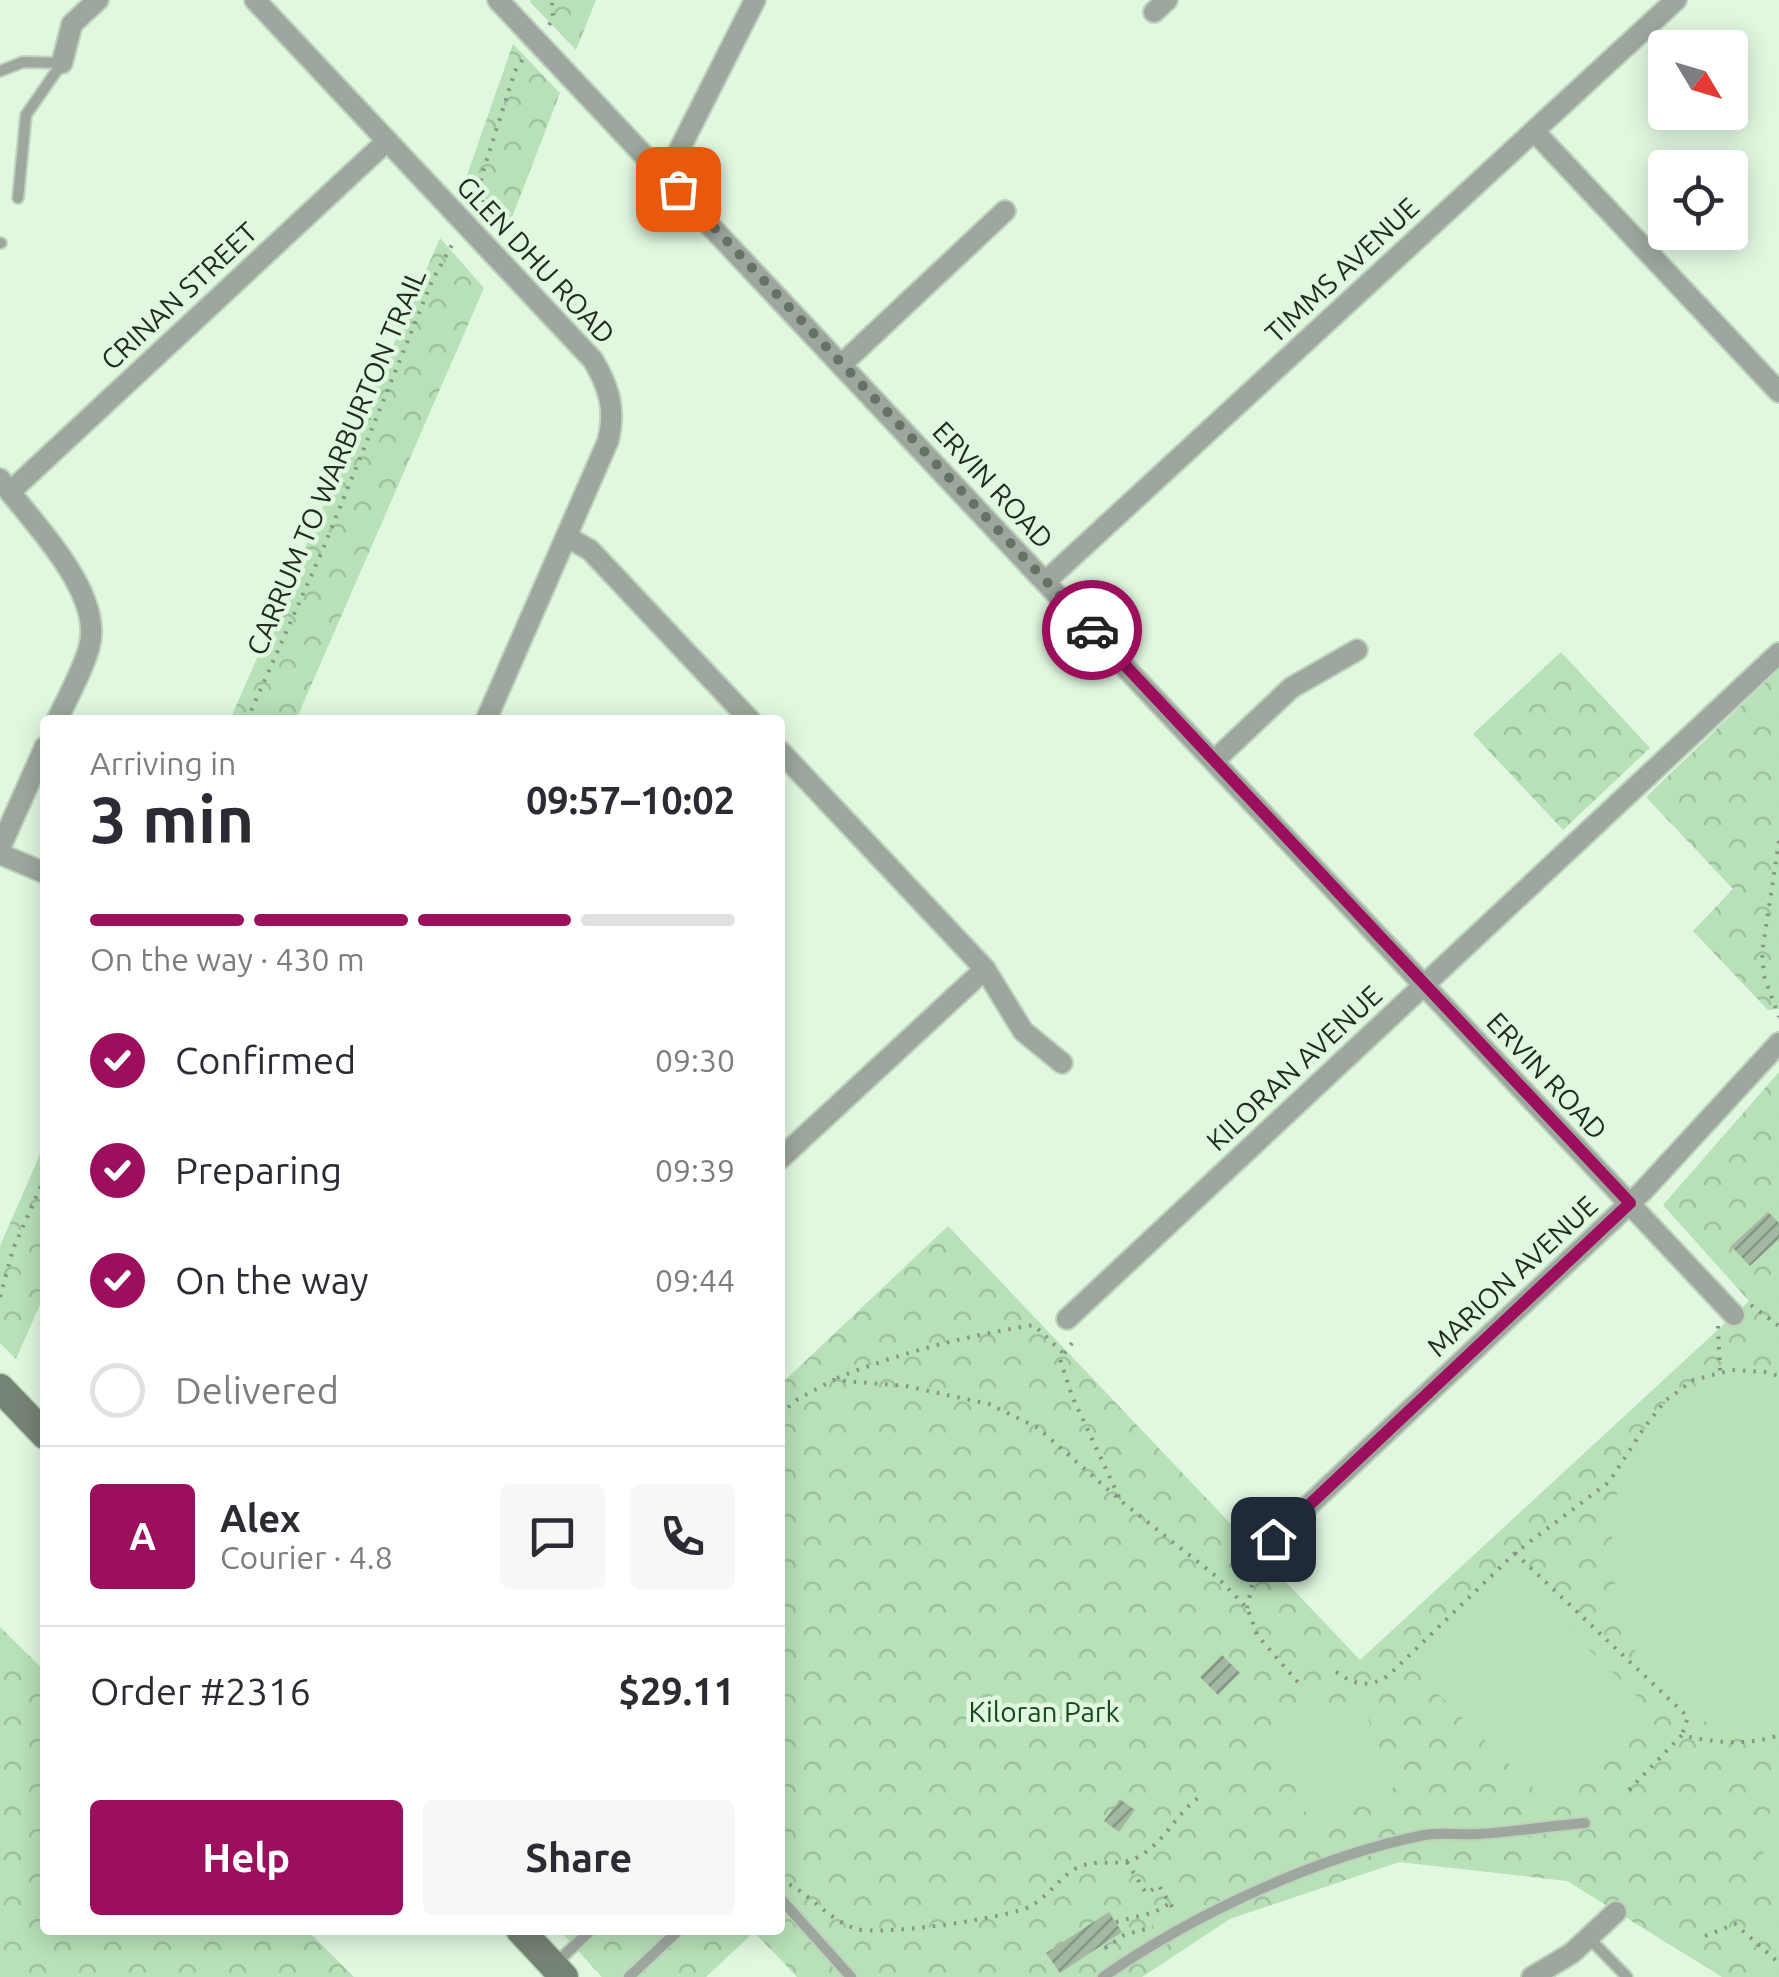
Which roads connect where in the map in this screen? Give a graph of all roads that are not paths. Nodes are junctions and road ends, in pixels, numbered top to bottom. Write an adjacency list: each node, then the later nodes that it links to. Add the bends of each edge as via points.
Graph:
1 (98, 0): 6 (street, via 72,24)
2 (255, 0): 9 (street, GLEN DHU ROAD)
3 (498, 0): 10 (street, ERVIN ROAD)
4 (755, 0): 10 (street)
5 (1676, 0): 8 (street, TIMMS AVENUE)
6 (62, 63): 7 (lane, via 23,62); 11 (lane, via 26,114)
7 (0, 71)
8 (1534, 131): 14 (street); 17 (street, TIMMS AVENUE)
9 (387, 141): 15 (street, CRINAN STREET); 16 (street, GLEN DHU ROAD, via 594,360 607,383 608,441)
10 (666, 176): 13 (street, ERVIN ROAD)
11 (18, 198)
12 (1005, 212): 13 (street)
13 (842, 364): 17 (street, ERVIN ROAD)
14 (1779, 392)
15 (5, 486): 20 (street, via 78,582 92,614 90,646)
16 (567, 537): 21 (street, GLEN DHU ROAD); 22 (street, via 590,550)
17 (1046, 581): 25 (street, ERVIN ROAD)
18 (1357, 650): 25 (street, via 1292,688)
19 (1779, 653): 29 (street, KILORAN AVENUE)
20 (59, 715)
21 (488, 715)
22 (745, 715)
23 (785, 757): 28 (street)
24 (40, 759): 26 (street)
25 (1215, 760): 29 (street, ERVIN ROAD)
26 (0, 851): 27 (street)
27 (40, 871)
28 (985, 969): 31 (street, via 1022,1030); 32 (street)
29 (1423, 985): 33 (street, ERVIN ROAD); 34 (street, KILORAN AVENUE)
30 (1779, 1042): 33 (street, MARION AVENUE)
31 (1062, 1063)
32 (785, 1155)
33 (1630, 1203): 35 (street, ERVIN ROAD); 38 (street, MARION AVENUE)
34 (1068, 1319)
35 (1726, 1320)
36 (0, 1388): 37 (main road)
37 (40, 1430)
38 (1273, 1539)
39 (1585, 1823): 49 (lane, via 1429,1834 1359,1852 1228,1903)
40 (785, 1904): 48 (lane)
41 (1616, 1912): 45 (street)
42 (525, 1935): 46 (main road)
43 (587, 1935): 46 (lane)
44 (674, 1935): 47 (lane)
45 (1589, 1938): 50 (street); 51 (lane)
46 (559, 1971)
47 (629, 1977)
48 (851, 1977)
49 (1103, 1977)
50 (1532, 1977)
51 (1627, 1977)

